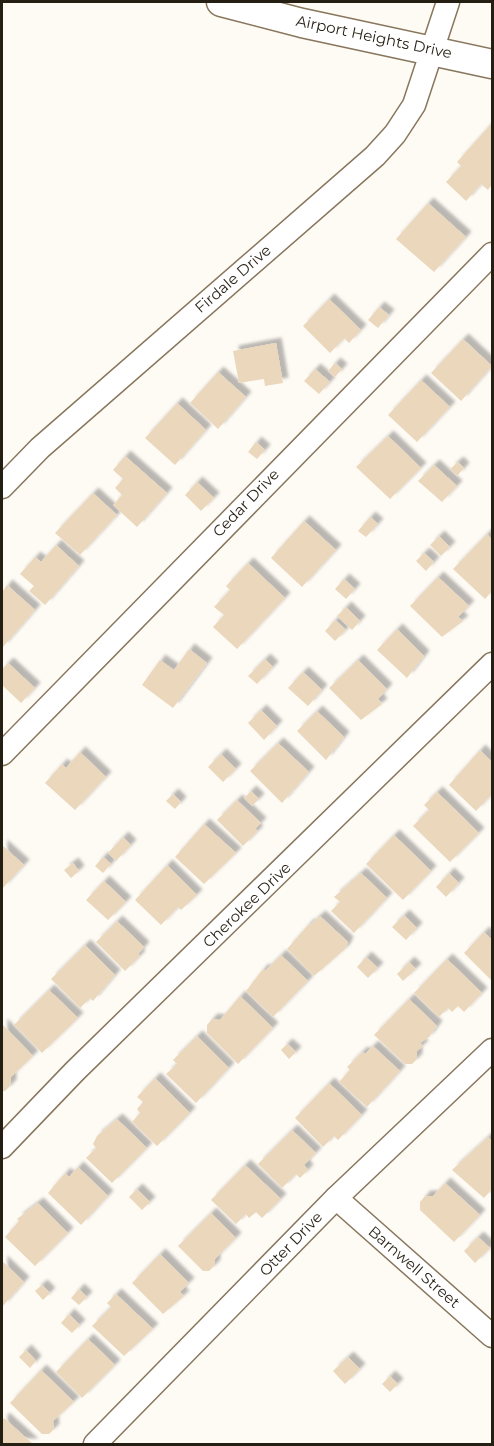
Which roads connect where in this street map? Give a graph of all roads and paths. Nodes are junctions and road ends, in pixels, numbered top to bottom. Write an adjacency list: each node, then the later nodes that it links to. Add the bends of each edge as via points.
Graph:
1 (221, 2): 3 (street, Airport Heights Drive)
2 (448, 2): 3 (street, Firdale Drive)
3 (431, 49): 4 (street, Airport Heights Drive); 6 (street, Firdale Drive, via 414,105 375,156 40,447)
4 (492, 64)
5 (492, 254): 8 (street, Cedar Drive)
6 (2, 487)
7 (492, 664): 10 (street, Cherokee Drive)
8 (2, 754)
9 (492, 1050): 11 (street, Otter Drive)
10 (2, 1147)
11 (336, 1198): 12 (street, Barnwell Street); 13 (street, Otter Drive)
12 (492, 1336)
13 (95, 1444)

